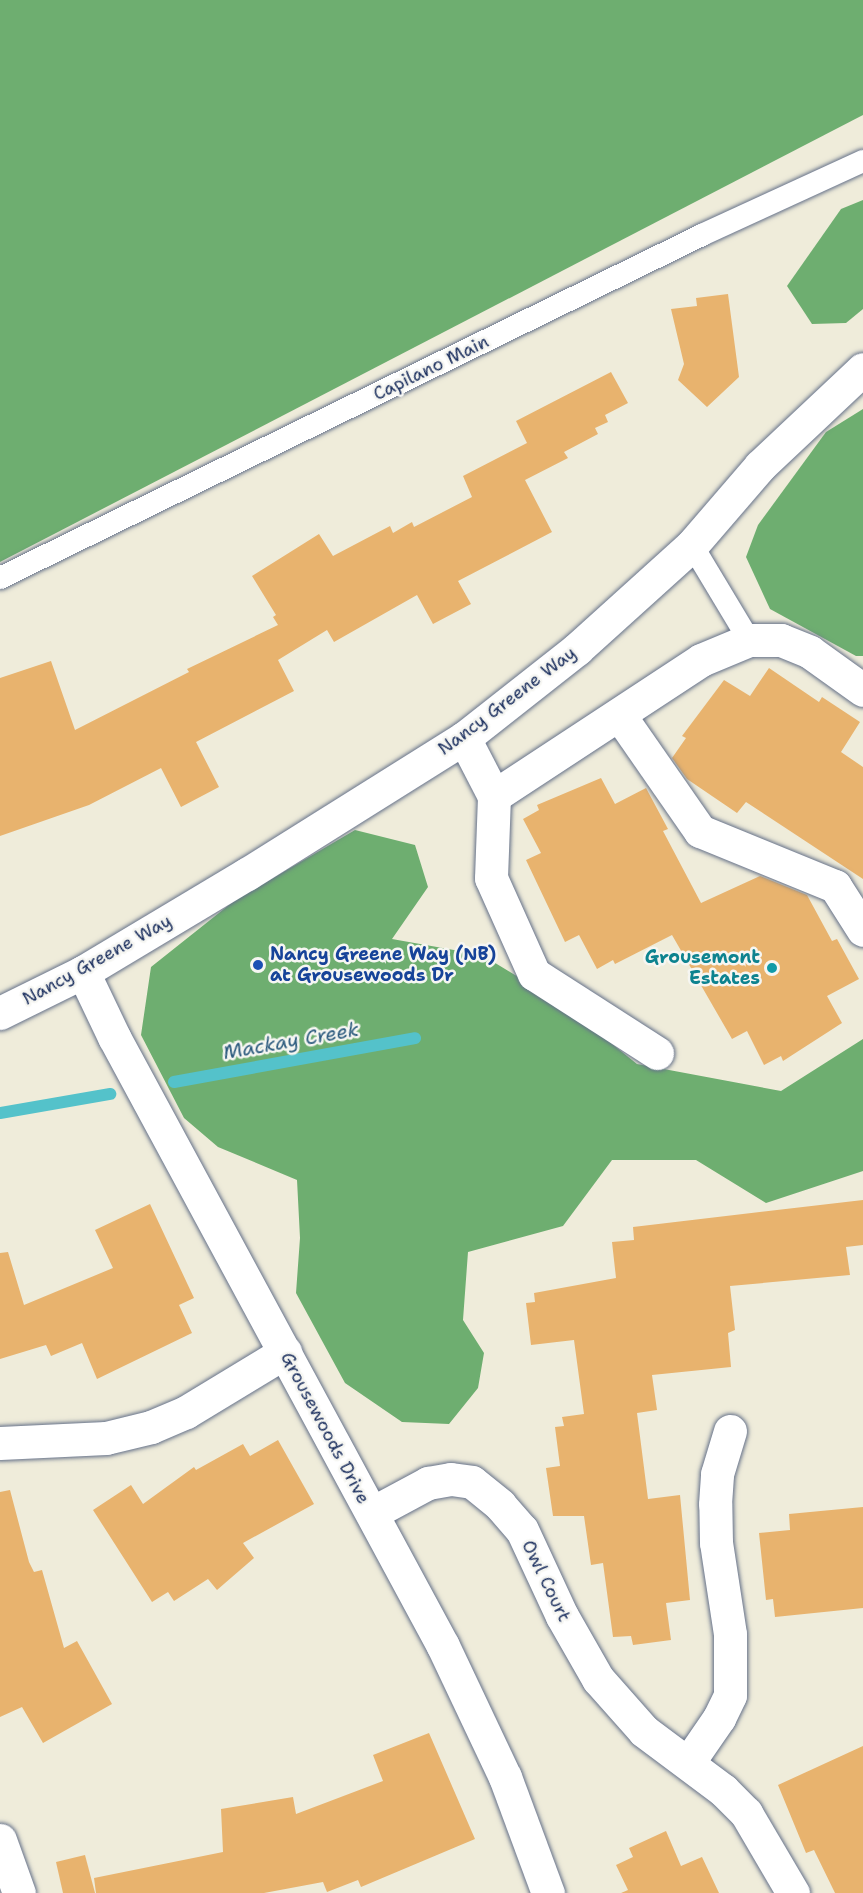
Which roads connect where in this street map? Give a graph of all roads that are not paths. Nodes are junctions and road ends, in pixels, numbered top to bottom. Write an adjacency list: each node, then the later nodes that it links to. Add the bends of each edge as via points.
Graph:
1 (863, 161): 4 (lane, Capilano Main, via 702,235)
2 (863, 369): 3 (street, Nancy Greene Way, via 760,466)
3 (692, 545): 5 (lane); 8 (street, Nancy Greene Way, via 577,649)
4 (0, 578)
5 (749, 640): 6 (street, via 781,640 810,652); 7 (street, via 701,660)
6 (863, 690)
7 (620, 716): 9 (street); 10 (street, via 700,831 835,886)
8 (464, 738): 9 (street); 11 (street, Nancy Greene Way)
9 (494, 796): 13 (street, via 492,878 534,974)
10 (863, 930)
11 (83, 972): 12 (street, Nancy Greene Way); 14 (street, Grousewoods Drive, via 114,1037)
12 (0, 1013)
13 (657, 1053)
14 (285, 1352): 16 (street, via 186,1412 152,1427 106,1438); 17 (street, Grousewoods Drive)
15 (730, 1431): 18 (street, via 717,1474 715,1504 716,1543 730,1634 730,1695)
16 (0, 1443)
17 (372, 1513): 18 (street, Owl Court, via 428,1483 472,1482 522,1530 562,1616 598,1679 644,1731); 20 (street, Grousewoods Drive, via 443,1646 506,1777)
18 (688, 1763): 22 (street, Owl Court, via 746,1813)
19 (0, 1840): 21 (street)
20 (543, 1892)
21 (19, 1893)
22 (793, 1893)

